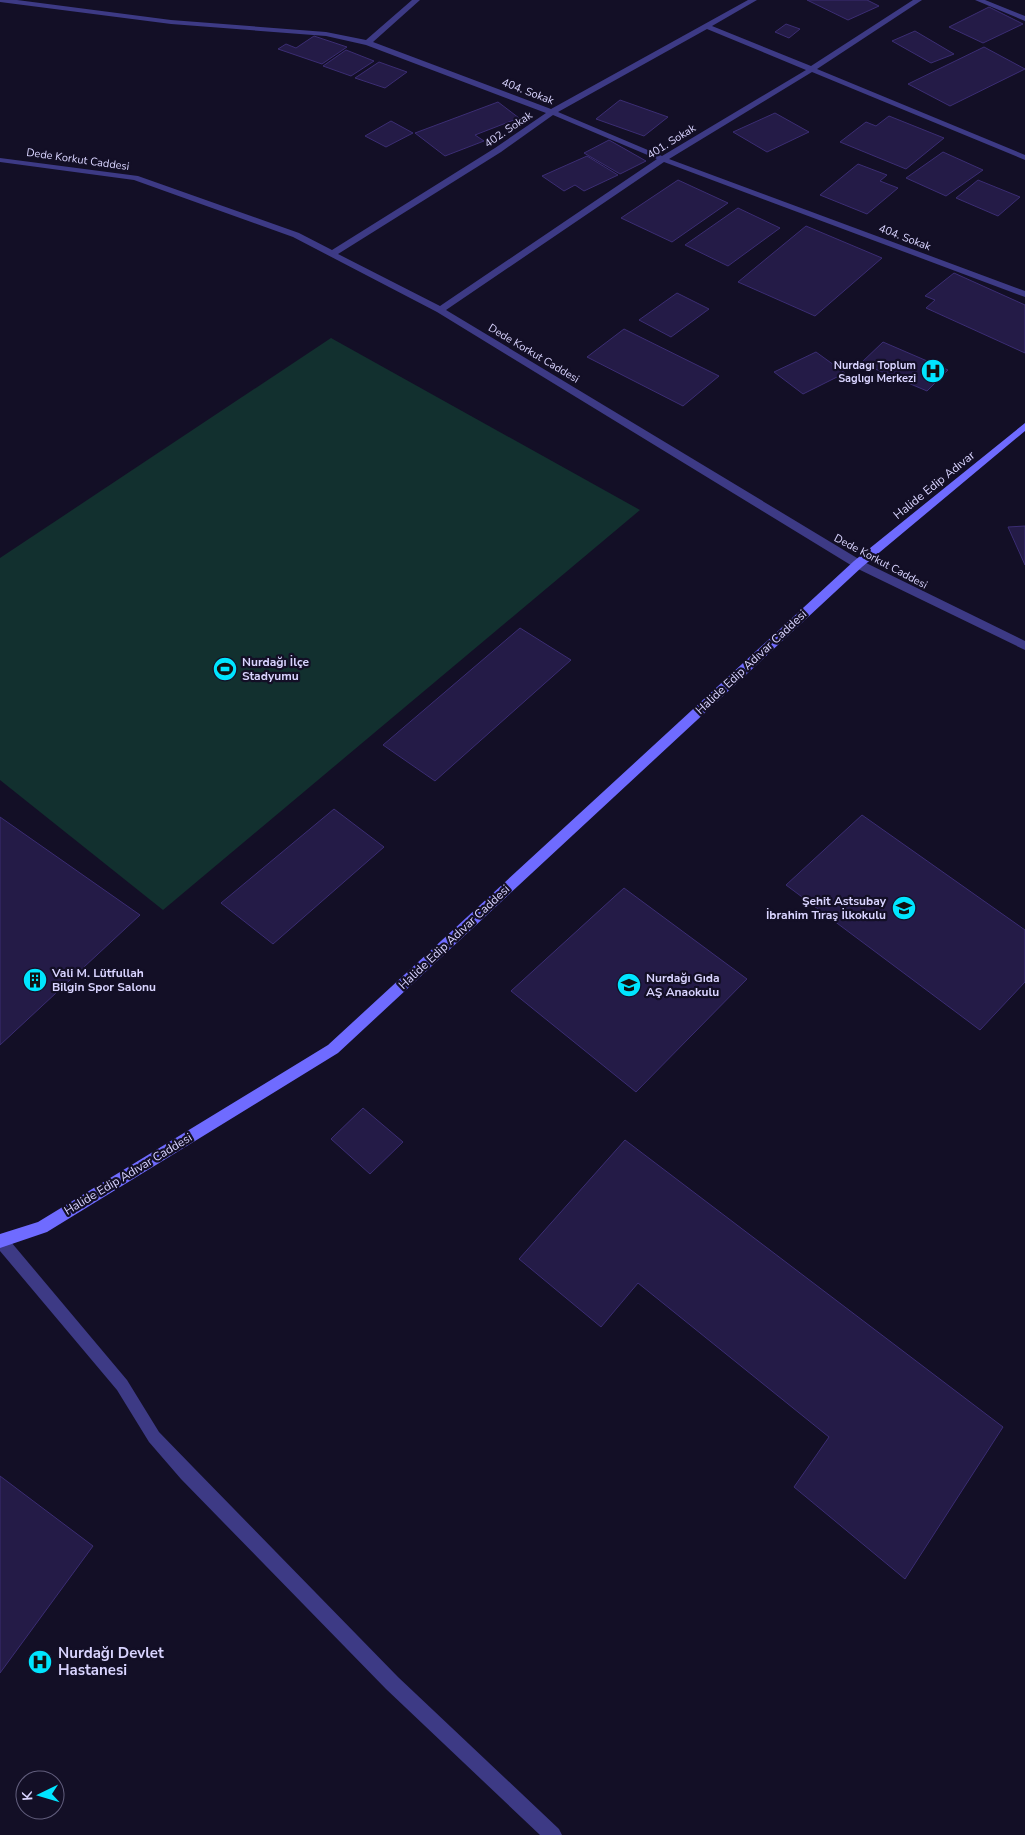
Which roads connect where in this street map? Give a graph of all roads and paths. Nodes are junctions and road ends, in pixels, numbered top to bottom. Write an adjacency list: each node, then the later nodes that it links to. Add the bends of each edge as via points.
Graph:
1 (0, 0): 8 (street, 404. Sokak, via 171,22 326,34)
2 (416, 0): 8 (street)
3 (753, 0): 7 (street, 402. Sokak)
4 (918, 0): 9 (street, 401. Sokak)
5 (978, 0): 6 (street)
6 (1025, 20)
7 (707, 26): 9 (street); 10 (street, 402. Sokak)
8 (368, 44): 10 (street, 404. Sokak)
9 (812, 69): 11 (street); 12 (street, 401. Sokak)
10 (552, 112): 12 (street, 404. Sokak); 14 (street, 402. Sokak, via 498,150)
11 (1025, 158)
12 (663, 159): 15 (street, 404. Sokak); 16 (street, 401. Sokak)
13 (0, 160): 14 (street, Dede Korkut Caddesi, via 135,178 296,235)
14 (332, 254): 16 (street, Dede Korkut Caddesi)
15 (1025, 294)
16 (440, 310): 18 (street, Dede Korkut Caddesi)
17 (1025, 426): 18 (street, Halide Edip Adıvar)
18 (858, 564): 19 (street, Dede Korkut Caddesi); 20 (street, Halide Edip Adıvar Caddesi, via 333,1049 42,1227)
19 (1025, 646)
20 (1, 1241): 21 (street, via 122,1385 154,1437 187,1473 392,1683)
21 (554, 1835)

